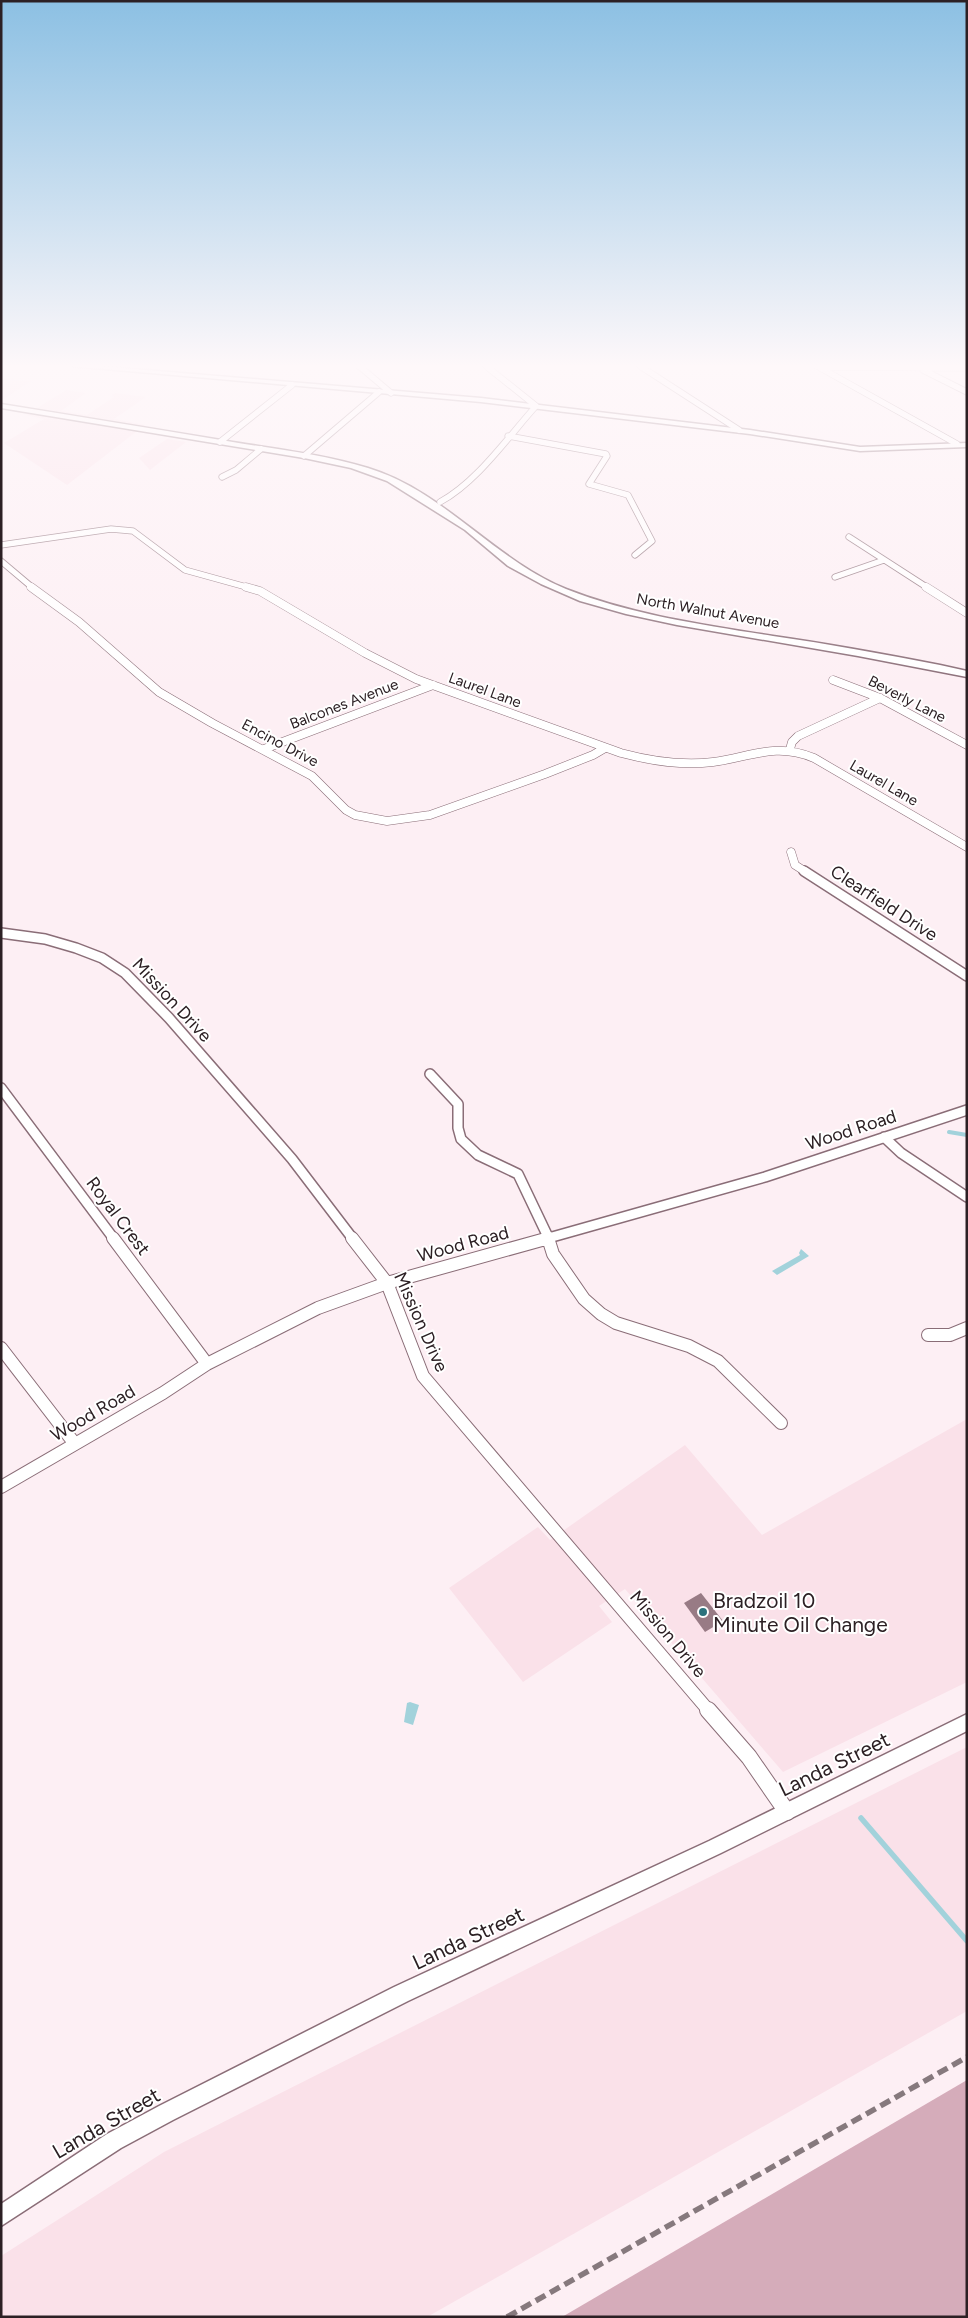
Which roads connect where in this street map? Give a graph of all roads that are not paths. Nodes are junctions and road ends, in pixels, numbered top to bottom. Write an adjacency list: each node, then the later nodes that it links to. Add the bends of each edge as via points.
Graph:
1 (229, 474): 5 (street)
2 (372, 474): 6 (main road, North Walnut Avenue)
3 (472, 474): 7 (street, via 450,497)
4 (595, 474): 11 (street, via 589,484 628,495 652,541)
5 (222, 478)
6 (402, 485): 7 (main road, North Walnut Avenue, via 420,490); 8 (main road, North Walnut Avenue)
7 (440, 502): 8 (main road, North Walnut Avenue, via 460,517)
8 (465, 526): 16 (main road, North Walnut Avenue, via 496,552 533,576 561,590 613,608 689,625 891,658)
9 (849, 536): 12 (street)
10 (1, 545): 18 (street, Laurel Lane, via 111,529 132,531 185,570 260,591 365,653)
11 (635, 555)
12 (884, 560): 14 (street); 15 (street)
13 (1, 561): 22 (street, Encino Drive, via 80,622 159,692)
14 (835, 577)
15 (967, 614)
16 (967, 674)
17 (833, 680): 19 (street, Beverly Lane)
18 (433, 685): 21 (street, Laurel Lane); 22 (street, Balcones Avenue)
19 (880, 698): 20 (street, Beverly Lane); 23 (street, via 798,736)
20 (967, 745)
21 (605, 748): 22 (street, Encino Drive, via 594,756 430,815 387,821 364,818 346,810 318,780); 23 (street, Laurel Lane, via 642,758 697,763)
22 (264, 749)
23 (790, 749): 24 (street, Laurel Lane, via 814,758)
24 (967, 847)
25 (791, 852): 27 (street, Clearfield Drive, via 795,865)
26 (1, 933): 34 (street, Mission Drive, via 45,939 76,948 102,958 124,973 169,1018 292,1159)
27 (967, 976)
28 (430, 1074): 33 (street, via 458,1104 461,1139 486,1160 518,1174)
29 (1, 1088): 38 (street, Royal Crest)
30 (967, 1110): 31 (street, Wood Road)
31 (884, 1138): 32 (street); 33 (street, Wood Road, via 765,1177)
32 (967, 1197)
33 (549, 1239): 34 (street, Wood Road); 39 (street, via 553,1254 573,1285 601,1314 705,1353 718,1361)
34 (386, 1284): 38 (street, Wood Road, via 318,1308); 43 (street, Mission Drive, via 423,1376 749,1757)
35 (967, 1328): 36 (street, via 950,1336)
36 (928, 1336)
37 (1, 1348): 40 (street)
38 (207, 1364): 40 (street, Wood Road)
39 (781, 1423)
40 (75, 1444): 41 (street, Wood Road)
41 (1, 1487)
42 (967, 1722): 43 (street, Landa Street)
43 (787, 1812): 44 (street, Landa Street, via 401,1994 166,2113 114,2141)
44 (1, 2216)

